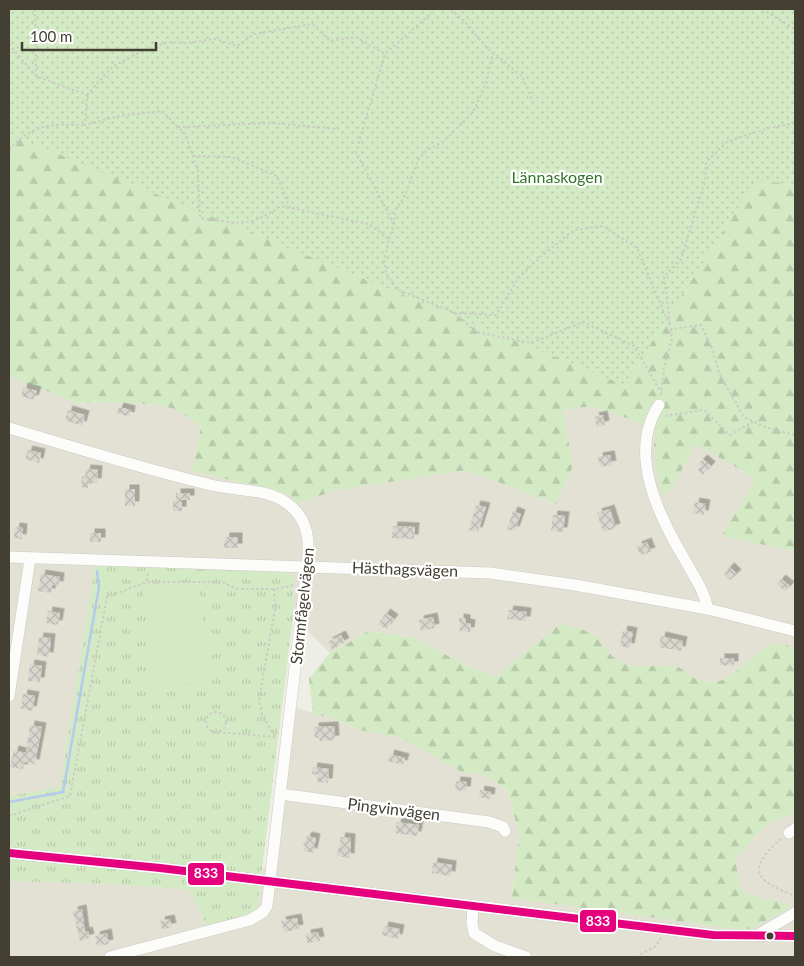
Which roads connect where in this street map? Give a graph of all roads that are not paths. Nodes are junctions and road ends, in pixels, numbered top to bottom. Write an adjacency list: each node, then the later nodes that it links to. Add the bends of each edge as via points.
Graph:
1 (659, 405): 6 (street, via 650,418 646,454 652,490 667,527 705,595)
2 (9, 428): 5 (street, Stormfågelvägen, via 213,486 279,498 289,504 303,521 308,541)
3 (9, 557): 4 (street, Hästhagsvägen)
4 (30, 559): 5 (street, Hästhagsvägen); 8 (street)
5 (307, 566): 6 (street, Hästhagsvägen, via 490,573); 9 (street, Stormfågelvägen)
6 (708, 609): 7 (street, Hästhagsvägen)
7 (795, 631)
8 (9, 696)
9 (280, 794): 10 (street, Pingvinvägen, via 489,822 503,827); 12 (street, Stormfågelvägen)
10 (505, 832)
11 (9, 853): 12 (street)
12 (269, 882): 13 (street); 17 (street, Stormfågelvägen, via 263,912 250,920)
13 (473, 906): 15 (street, via 713,935); 18 (street, via 474,933 495,946)
14 (795, 913): 15 (street)
15 (756, 936): 16 (street)
16 (795, 936)
17 (110, 957)
18 (526, 957)

